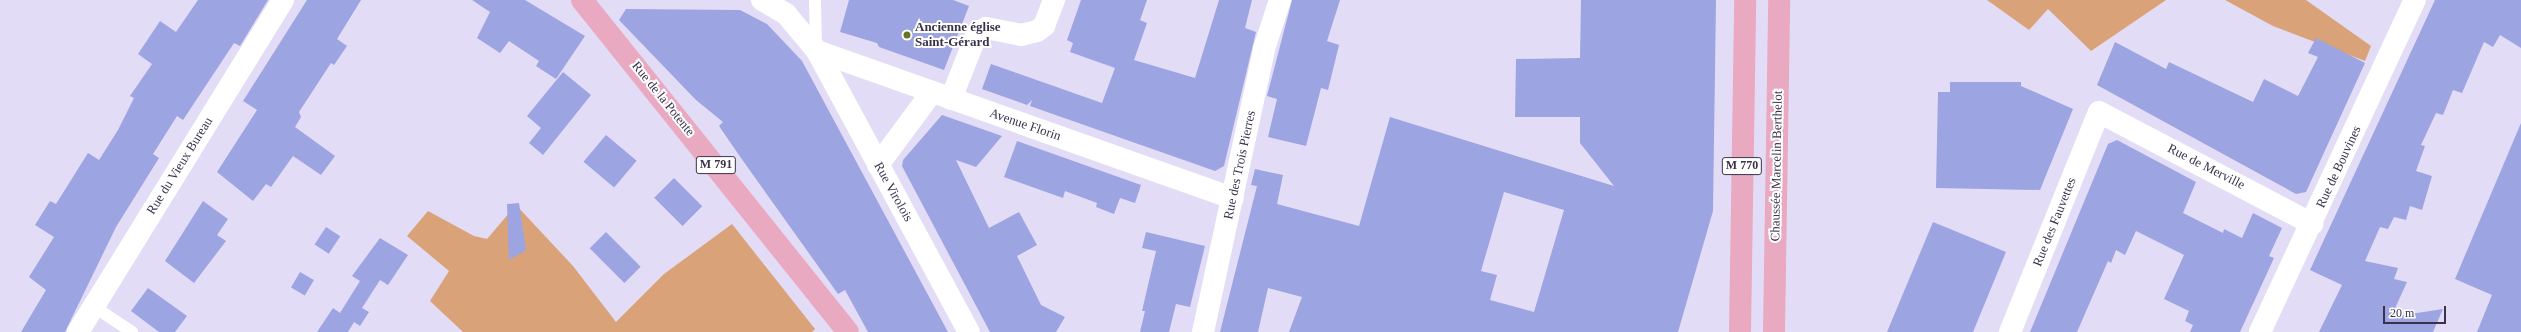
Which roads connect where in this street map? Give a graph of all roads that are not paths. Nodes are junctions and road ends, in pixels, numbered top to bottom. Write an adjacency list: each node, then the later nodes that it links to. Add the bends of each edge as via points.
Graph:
1 (283, 0): 16 (street, Rue du Vieux Bureau)
2 (582, 0): 19 (main road, Rue de la Potente / M 791, via 773,235)
3 (762, 0): 10 (street, Rue Virolois, via 786,14)
4 (815, 0): 10 (lane)
5 (1054, 0): 11 (street, via 1044,26 1037,31 1021,35 986,28 977,33)
6 (1280, 0): 14 (street, Rue des Trois Pierres, via 1266,42)
7 (1745, 0): 22 (main road, M 770)
8 (1779, 0): 23 (main road, Chaussée Marcelin Berthelot / M 770)
9 (2415, 0): 15 (street, Rue de Bouvines)
10 (816, 51): 11 (street, Avenue Florin); 13 (street, Rue Virolois)
11 (942, 96): 13 (street); 14 (street, Avenue Florin)
12 (2099, 112): 15 (street, Rue de Merville); 24 (street, Rue des Fauvettes)
13 (878, 165): 20 (street, Rue Virolois)
14 (1233, 198): 21 (street, Rue des Trois Pierres)
15 (2312, 224): 25 (street, Rue de Bouvines)
16 (93, 306): 17 (street, Rue du Vieux Bureau); 18 (lane)
17 (78, 332)
18 (132, 332)
19 (848, 332)
20 (969, 332)
21 (1203, 332)
22 (1740, 332)
23 (1774, 332)
24 (2010, 332)
25 (2260, 332)

